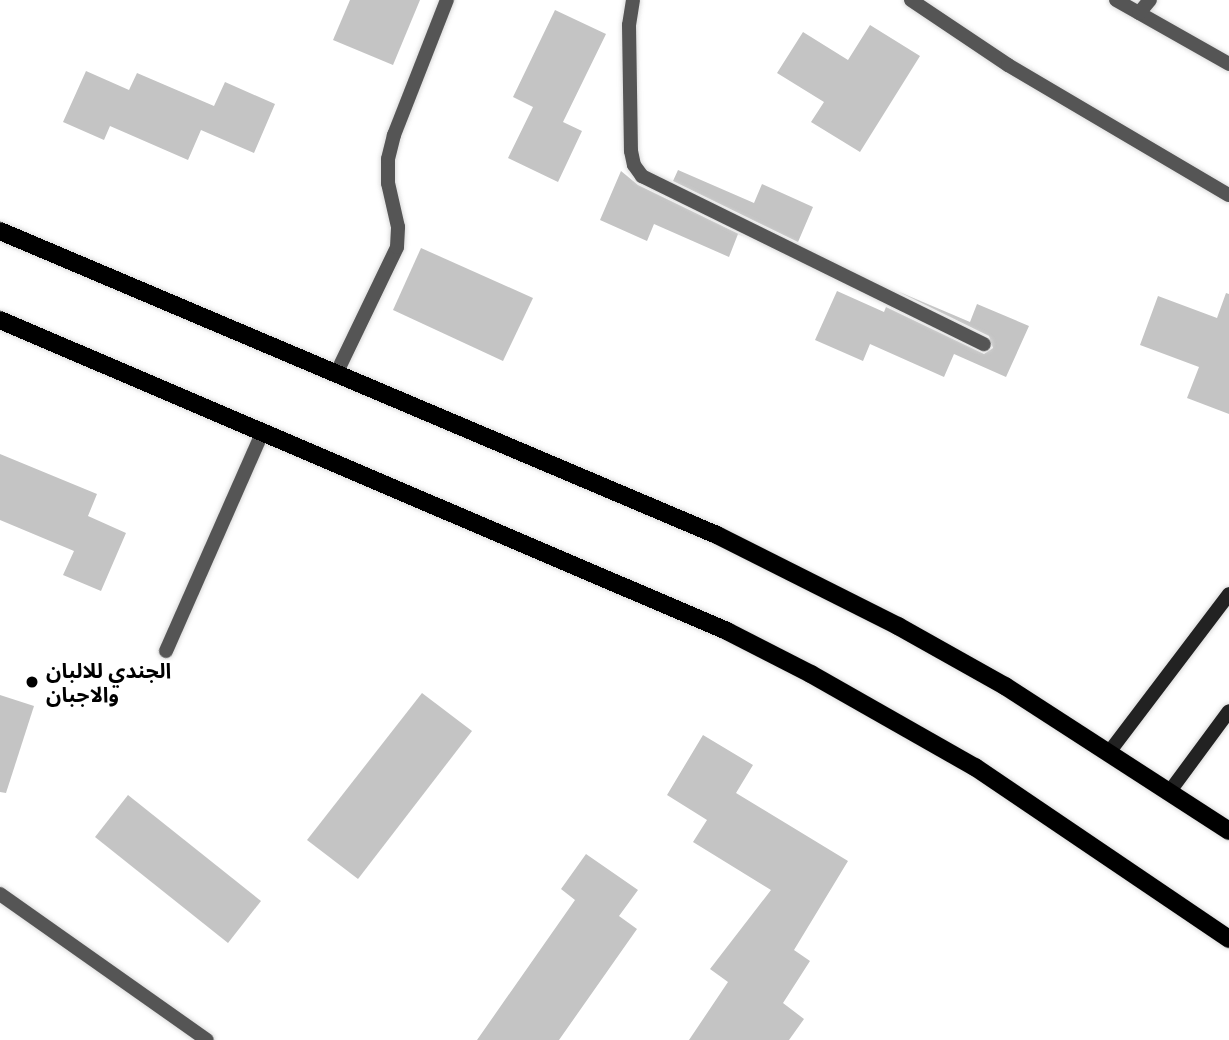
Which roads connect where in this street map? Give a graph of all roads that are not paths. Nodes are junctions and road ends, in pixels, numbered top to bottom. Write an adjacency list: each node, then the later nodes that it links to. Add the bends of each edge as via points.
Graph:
1 (446, 0): 12 (street, via 388,159 397,247)
2 (633, 0): 11 (street, via 629,25 631,151 642,176)
3 (911, 0): 8 (street, via 1008,65)
4 (1116, 0): 6 (street)
5 (1150, 0): 6 (street)
6 (1139, 13): 7 (street)
7 (1229, 64)
8 (1229, 195)
9 (0, 230): 12 (main road)
10 (0, 320): 13 (main road)
11 (984, 344)
12 (336, 374): 17 (main road, via 718,534 898,626)
13 (263, 431): 15 (street); 21 (main road, via 642,592 811,674 975,767)
14 (1229, 594): 17 (main road)
15 (166, 651)
16 (1229, 711): 18 (main road)
17 (1110, 751): 18 (main road)
18 (1170, 791): 19 (main road)
19 (1229, 831)
20 (0, 894): 22 (street)
21 (1229, 939)
22 (207, 1040)

